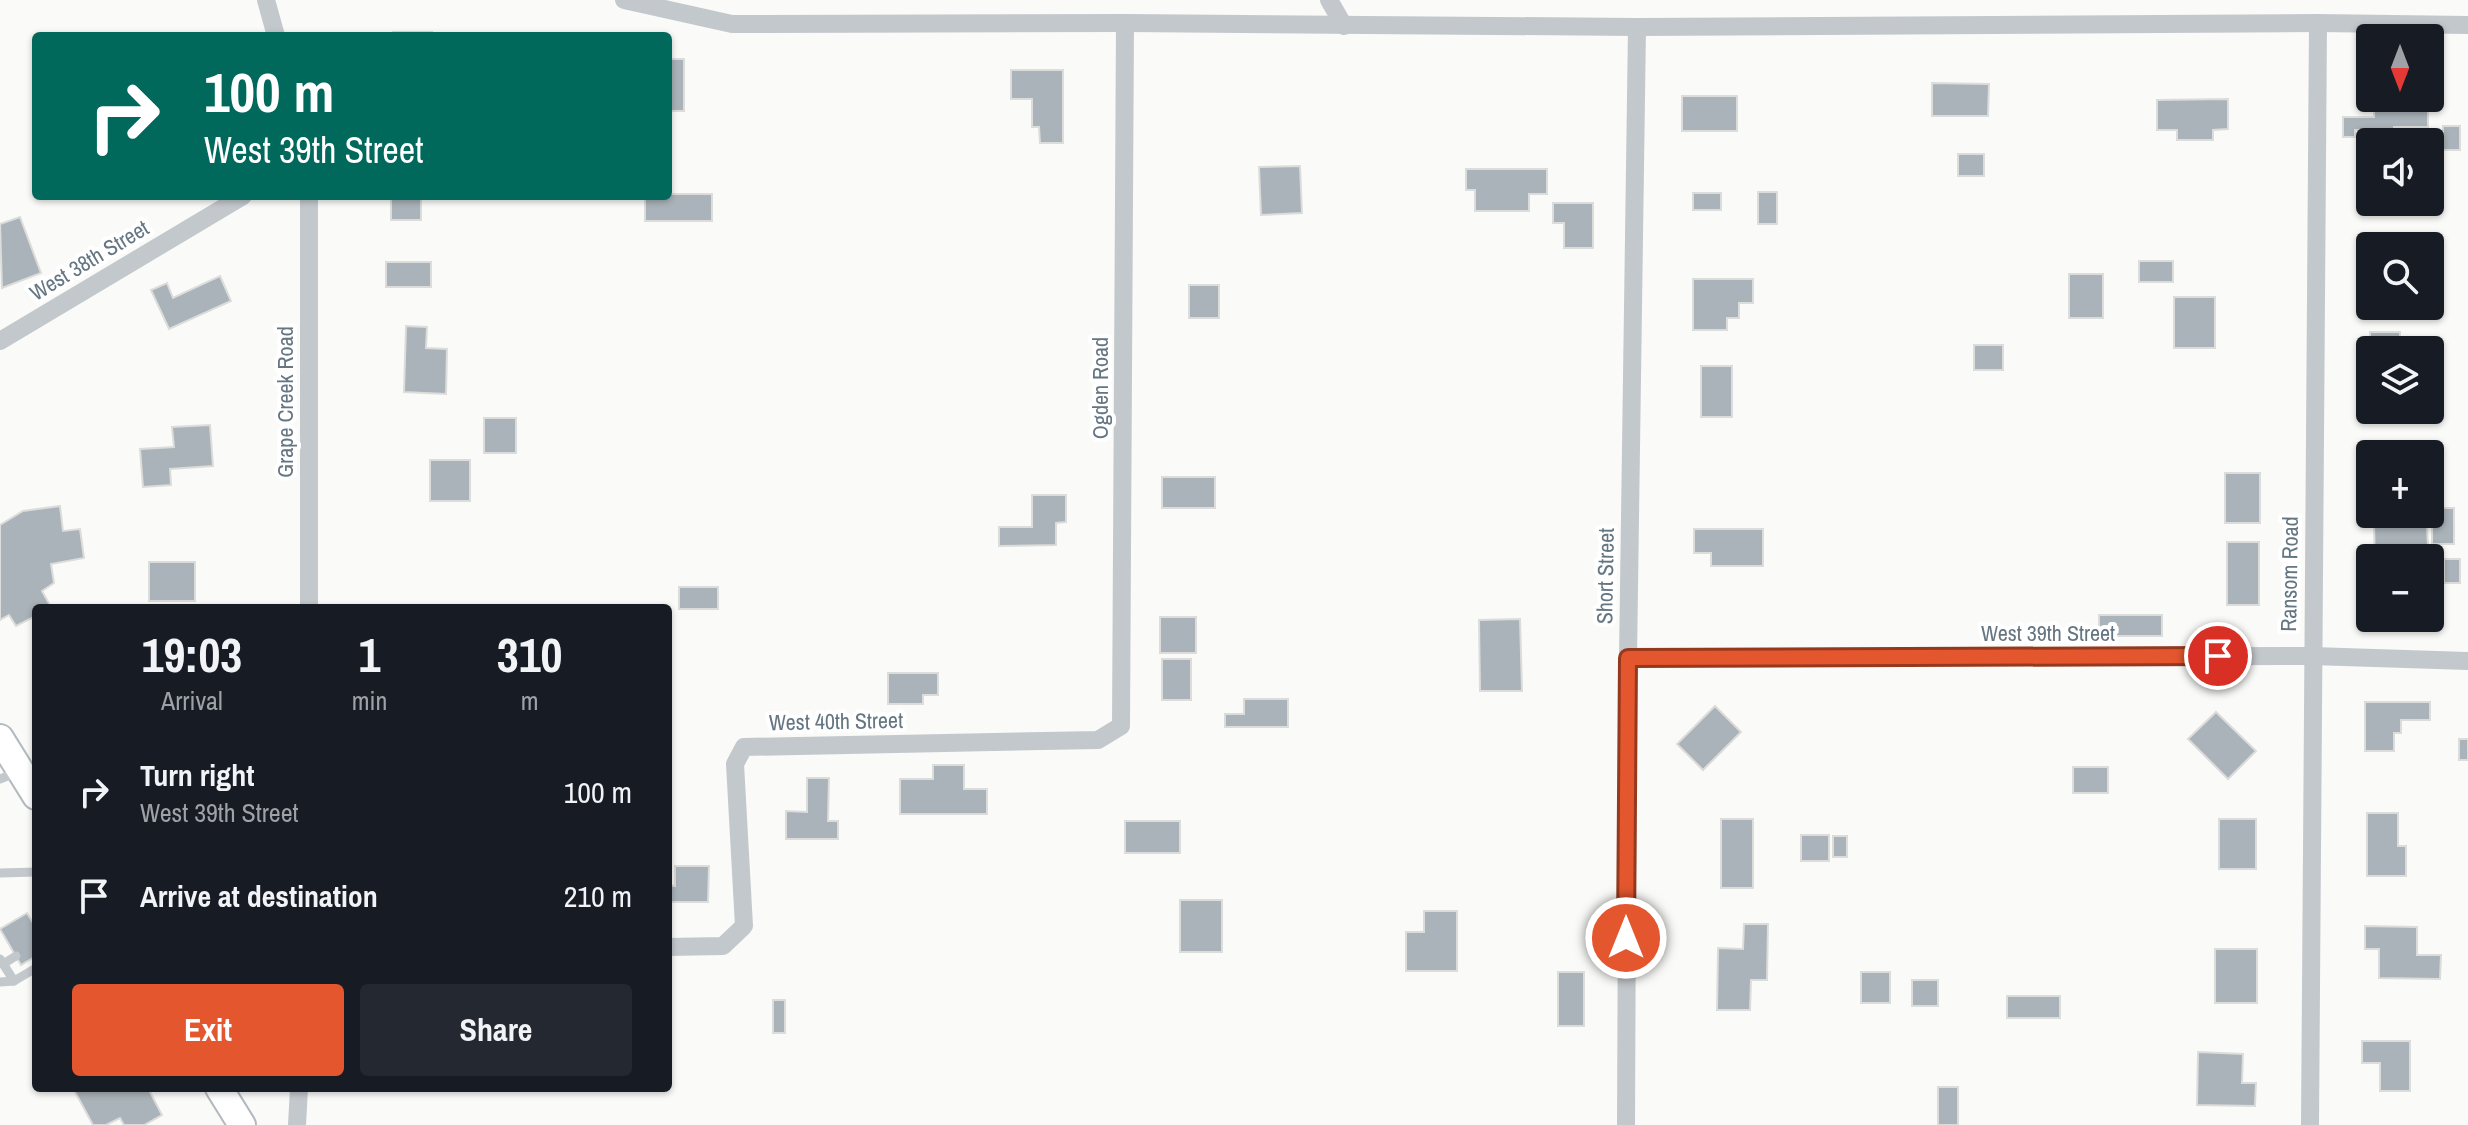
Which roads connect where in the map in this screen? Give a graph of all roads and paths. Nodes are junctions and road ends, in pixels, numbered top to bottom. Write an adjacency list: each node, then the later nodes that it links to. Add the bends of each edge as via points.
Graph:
1 (266, 0): 9 (street)
2 (624, 0): 4 (street, via 732,24)
3 (1329, 0): 7 (street)
4 (1125, 23): 7 (street); 18 (street, Ogden Road, via 1121,726)
5 (2318, 23): 6 (street); 8 (street); 14 (street, Ransom Road)
6 (2468, 25)
7 (1344, 26): 8 (street)
8 (1637, 27): 15 (street, Short Street)
9 (275, 32)
10 (236, 200): 12 (street, West 38th Street)
11 (309, 200): 13 (street, Grape Creek Road)
12 (0, 341)
13 (309, 604)
14 (2312, 656): 15 (street, West 39th Street); 16 (street, West 39th Street); 34 (street, Ransom Road)
15 (1628, 658): 33 (street, Short Street)
16 (2468, 661)
17 (0, 738): 19 (main road)
18 (1098, 740): 23 (street, West 40th Street, via 744,747 735,764 744,926 723,946)
19 (10, 775): 20 (main road)
20 (32, 793)
21 (32, 872): 22 (lane)
22 (0, 873)
23 (672, 947)
24 (16, 956): 25 (lane)
25 (2, 961): 27 (lane)
26 (32, 970): 27 (lane)
27 (14, 981): 28 (lane)
28 (0, 982)
29 (221, 1092): 31 (main road)
30 (299, 1092): 32 (street)
31 (242, 1125)
32 (297, 1125)
33 (1626, 1125)
34 (2310, 1125)

